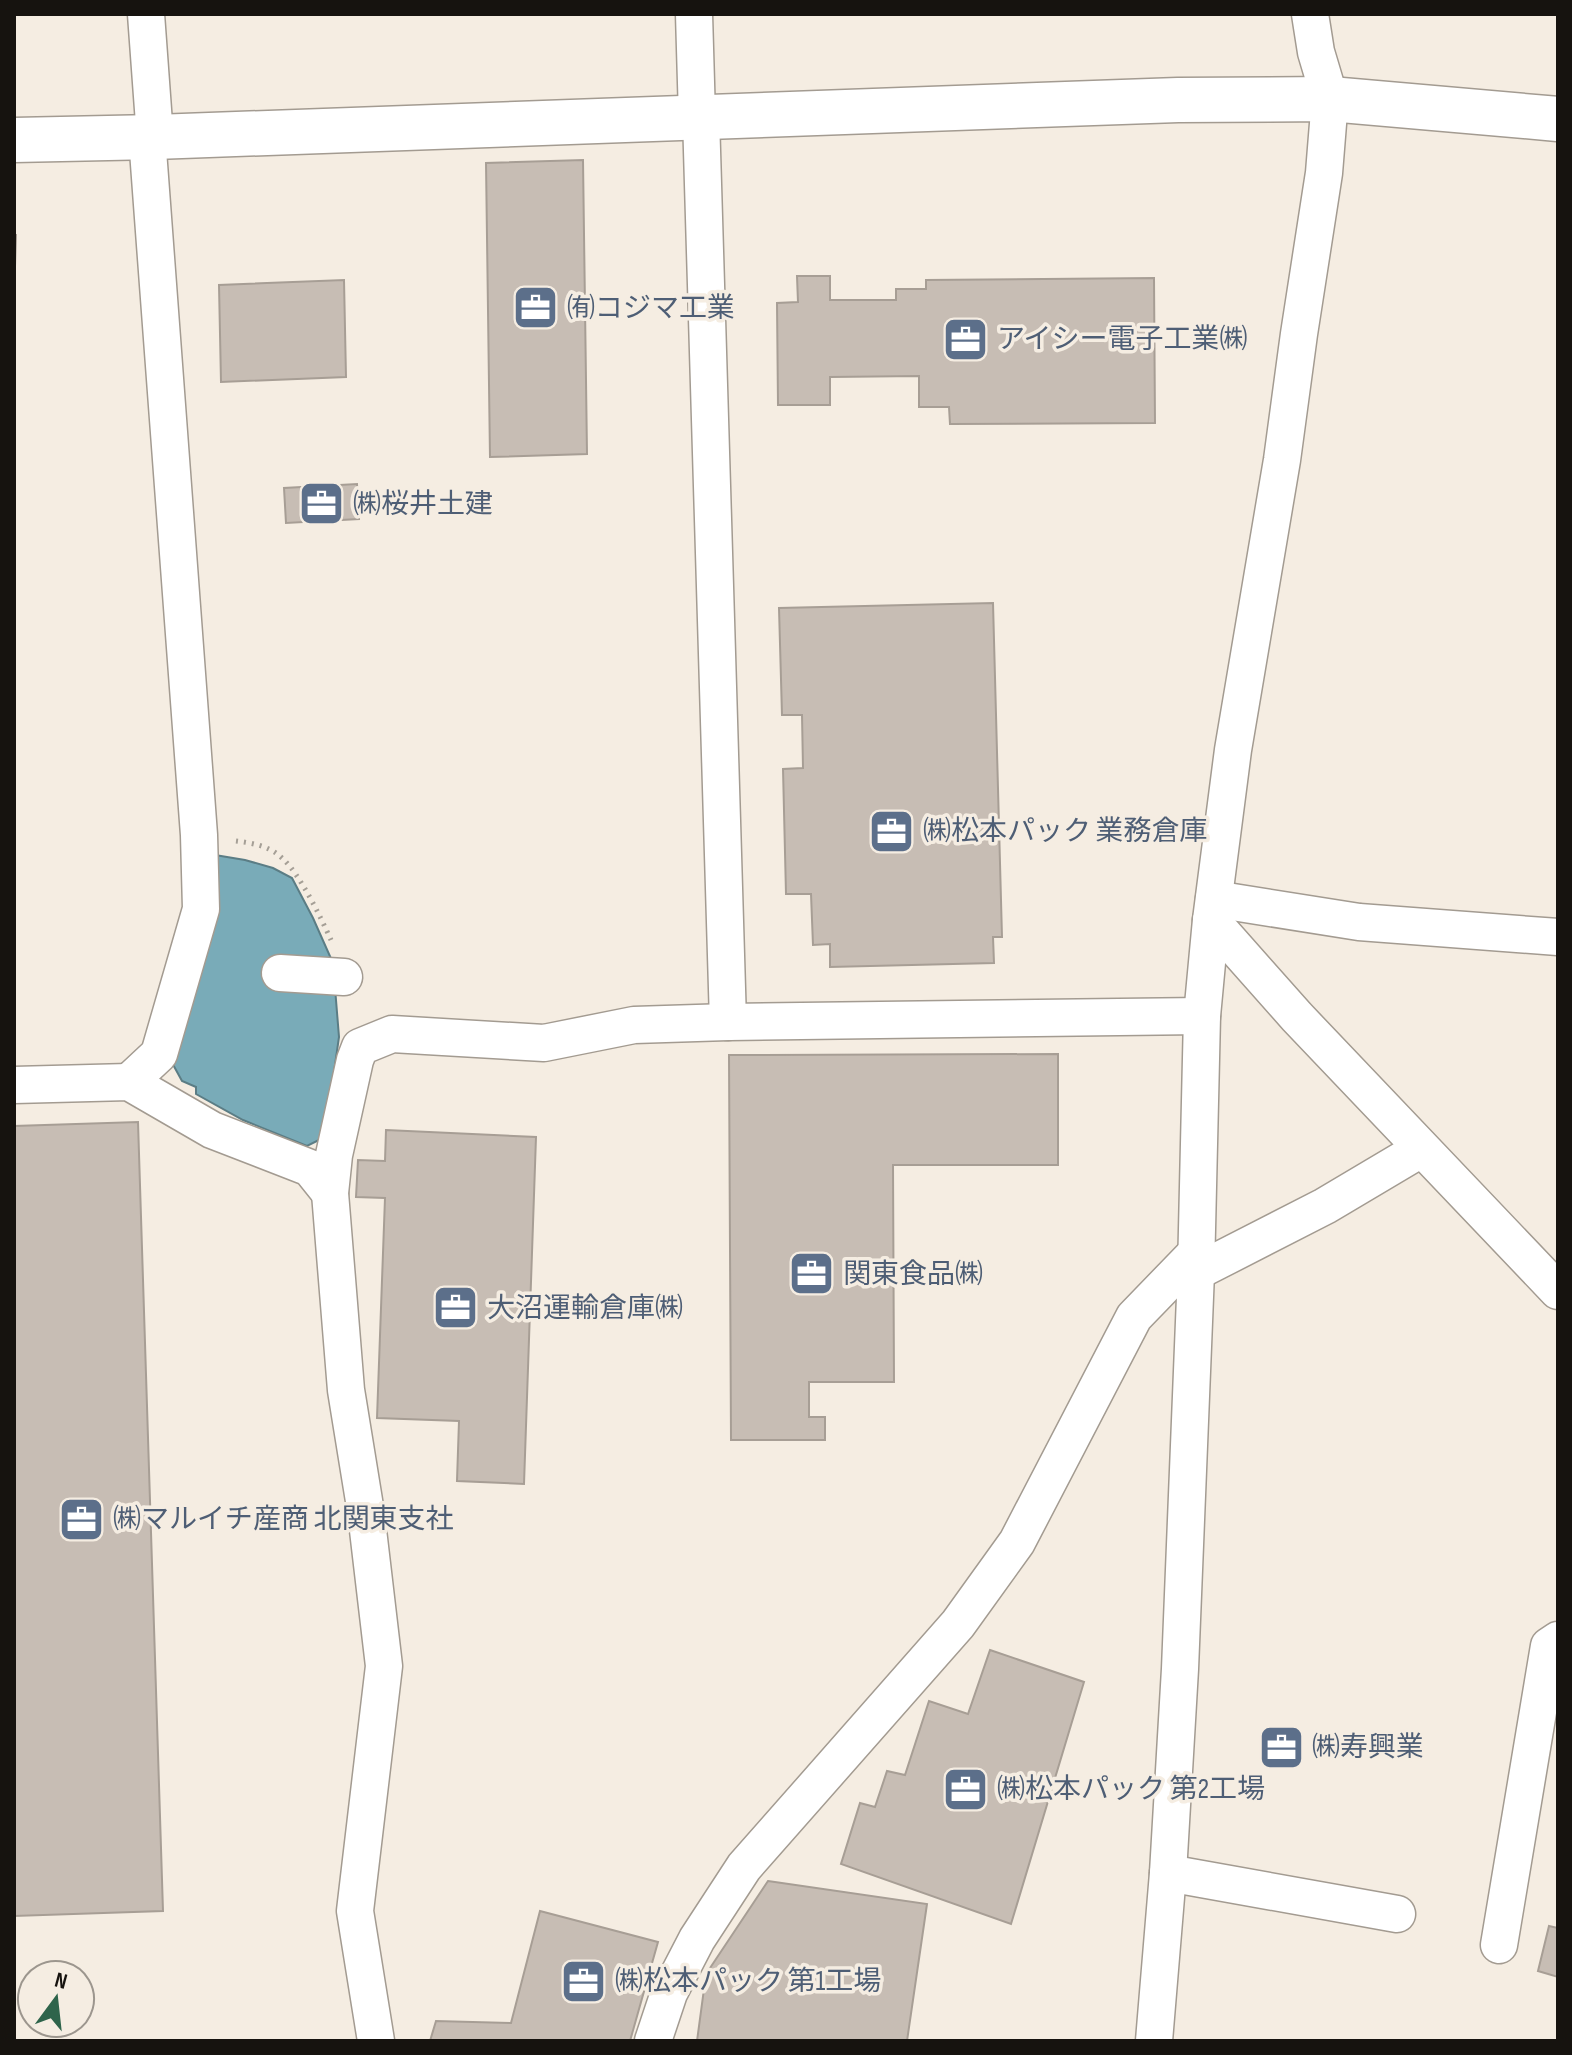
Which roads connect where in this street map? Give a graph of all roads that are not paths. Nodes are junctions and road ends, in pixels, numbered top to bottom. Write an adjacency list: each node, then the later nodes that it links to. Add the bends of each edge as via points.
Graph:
1 (146, 14): 7 (street)
2 (694, 14): 5 (street)
3 (1310, 14): 4 (street)
4 (1330, 99): 5 (street); 6 (street); 9 (street, via 1324,173)
5 (699, 117): 7 (street); 14 (street)
6 (1558, 119)
7 (151, 137): 8 (street); 15 (street, via 201,909 159,1054)
8 (14, 140)
9 (1212, 910): 10 (street); 13 (street); 17 (street, via 1297,1017)
10 (1558, 937)
11 (280, 973): 12 (street)
12 (344, 977)
13 (1202, 1016): 14 (street); 19 (street)
14 (728, 1022): 18 (street, via 634,1025 544,1043 392,1034 360,1047)
15 (129, 1082): 16 (street); 18 (street, via 212,1130 310,1168)
16 (14, 1085)
17 (1421, 1149): 19 (street, via 1325,1206); 20 (street)
18 (330, 1193): 25 (street, via 346,1390 384,1666 355,1911)
19 (1196, 1263): 22 (street); 26 (street, via 1134,1317 1017,1542 958,1624 744,1867 697,1939 669,1993)
20 (1558, 1291)
21 (1558, 1640): 24 (street, via 1549,1646)
22 (1168, 1873): 23 (street); 27 (street)
23 (1397, 1914)
24 (1499, 1945)
25 (376, 2041)
26 (653, 2041)
27 (1154, 2041)

